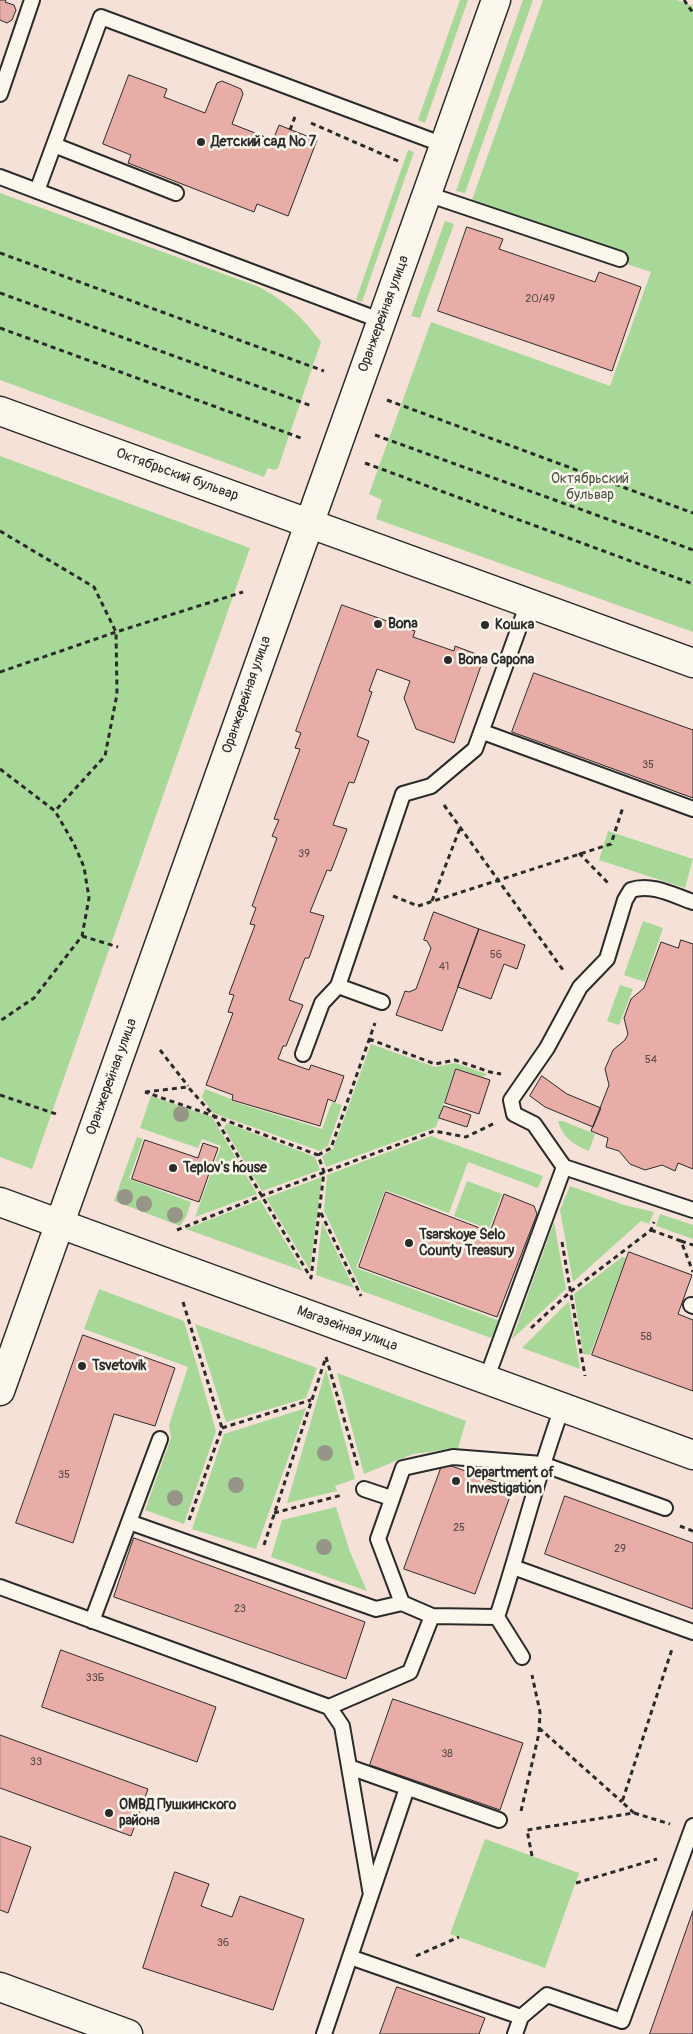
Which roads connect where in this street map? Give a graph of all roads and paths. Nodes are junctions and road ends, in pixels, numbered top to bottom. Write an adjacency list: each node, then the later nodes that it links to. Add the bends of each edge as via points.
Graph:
1 (32, 0): 5 (lane)
2 (496, 0): 8 (street, Оранжерейная улица)
3 (684, 0): 4 (path)
4 (693, 13)
5 (0, 94)
6 (296, 116): 9 (path)
7 (54, 145): 8 (lane, via 101,17); 11 (lane); 12 (lane)
8 (444, 145): 13 (street, Оранжерейная улица)
9 (398, 161)
10 (0, 177): 11 (lane)
11 (37, 191): 17 (lane)
12 (176, 193)
13 (427, 194): 15 (lane); 17 (street, Оранжерейная улица)
14 (0, 253): 19 (path)
15 (620, 259)
16 (0, 292): 21 (path)
17 (382, 321): 27 (street, Оранжерейная улица)
18 (0, 328): 24 (path)
19 (324, 371)
20 (387, 400): 26 (path)
21 (312, 406)
22 (0, 410): 27 (street, Октябрьский бульвар)
23 (375, 435): 29 (path)
24 (301, 438)
25 (364, 463): 30 (path)
26 (693, 513)
27 (310, 524): 32 (street, Октябрьский бульвар); 72 (street, Оранжерейная улица)
28 (0, 531): 33 (path, via 94,587)
29 (693, 550)
30 (693, 584)
31 (243, 592): 33 (path)
32 (528, 603): 34 (street, Октябрьский бульвар); 36 (lane)
33 (116, 632): 35 (path); 41 (path, via 117,694 105,756)
34 (693, 663)
35 (0, 672)
36 (483, 732): 38 (lane); 39 (lane, via 476,749)
37 (0, 769): 41 (path)
38 (631, 785): 40 (lane); 43 (path, via 611,844)
39 (431, 786): 42 (path); 45 (lane, via 403,794)
40 (693, 809)
41 (55, 811): 49 (path, via 84,867 89,898)
42 (460, 827): 44 (path); 47 (path)
43 (579, 854): 44 (path); 46 (path)
44 (497, 879): 47 (path); 52 (path, via 563,970)
45 (372, 888): 47 (path, via 418,906); 51 (lane)
46 (625, 900): 48 (lane, via 631,890 649,887); 52 (lane, via 606,959)
47 (432, 901)
48 (693, 902)
49 (82, 936): 50 (path); 54 (path, via 34,998)
50 (118, 947)
51 (338, 986): 53 (lane); 57 (lane, via 322,1003)
52 (580, 987): 58 (lane, via 547,1048)
53 (382, 1002): 55 (path)
54 (0, 1021)
55 (369, 1039): 58 (path, via 435,1064 455,1060 490,1072); 64 (path, via 331,1148)
56 (160, 1050): 59 (path)
57 (303, 1054)
58 (526, 1078): 61 (lane, via 511,1100)
59 (188, 1087): 63 (path); 63 (path, via 145,1092)
60 (0, 1095): 62 (path)
61 (514, 1114): 65 (lane, via 534,1124); 66 (path, via 466,1137 434,1131)
62 (58, 1115)
63 (214, 1116): 64 (path); 67 (path)
64 (318, 1155): 66 (path)
65 (564, 1167): 68 (lane); 84 (lane)
66 (324, 1172): 67 (path); 71 (path)
67 (261, 1196): 71 (path, via 311,1278); 73 (path)
68 (661, 1199): 70 (lane); 74 (path)
69 (0, 1202): 72 (street, Магазейная улица)
70 (693, 1210)
71 (320, 1212): 80 (path)
72 (59, 1224): 84 (street, Магазейная улица); 85 (street, Оранжерейная улица)
73 (178, 1230)
74 (651, 1230): 76 (path); 79 (path)
75 (562, 1238): 79 (path)
76 (680, 1241): 77 (path); 78 (path)
77 (693, 1245)
78 (693, 1272)
79 (570, 1292): 82 (path); 83 (path)
80 (361, 1296)
81 (183, 1302): 88 (path)
82 (529, 1330)
83 (585, 1376)
84 (486, 1380): 87 (street, Магазейная улица)
85 (0, 1391)
86 (312, 1400): 88 (path); 92 (path, via 326,1357); 95 (path)
87 (562, 1408): 90 (street, Магазейная улица); 91 (lane)
88 (222, 1428): 97 (path)
89 (160, 1439): 96 (lane)
90 (693, 1456)
91 (542, 1464): 93 (lane, via 453,1457 403,1468); 94 (lane); 99 (lane)
92 (364, 1489): 93 (lane); 95 (path)
93 (391, 1498): 101 (lane, via 378,1538)
94 (664, 1508)
95 (274, 1512): 98 (path)
96 (129, 1522): 97 (lane); 104 (lane)
97 (182, 1540): 98 (lane)
98 (256, 1567): 101 (lane, via 376,1610)
99 (514, 1567): 103 (lane); 105 (lane)
100 (0, 1587): 104 (lane)
101 (402, 1603): 102 (lane)
102 (432, 1616): 103 (lane); 108 (lane, via 410,1672)
103 (497, 1617): 107 (lane)
104 (92, 1620): 108 (lane)
105 (679, 1627): 106 (lane); 112 (path)
106 (693, 1632)
107 (522, 1657): 109 (path, via 534,1678 540,1712)
108 (329, 1707): 110 (lane, via 342,1726)
109 (539, 1728): 112 (path); 114 (path)
110 (349, 1767): 111 (lane); 120 (lane)
111 (407, 1788): 115 (lane); 120 (lane)
112 (622, 1802): 113 (path)
113 (634, 1814): 116 (path); 117 (path, via 527,1830)
114 (520, 1817)
115 (499, 1820)
116 (692, 1828): 118 (lane)
117 (532, 1856)
118 (681, 1861): 119 (path, via 666,1856); 125 (lane, via 622,2021 547,1995)
119 (576, 1883)
120 (370, 1895): 122 (lane)
121 (459, 1938): 123 (path)
122 (350, 1957): 123 (lane); 127 (lane)
123 (384, 1969): 125 (lane)
124 (0, 1987): 126 (street)
125 (521, 2017): 128 (lane)
126 (128, 2034)
127 (324, 2034)
128 (515, 2034)

